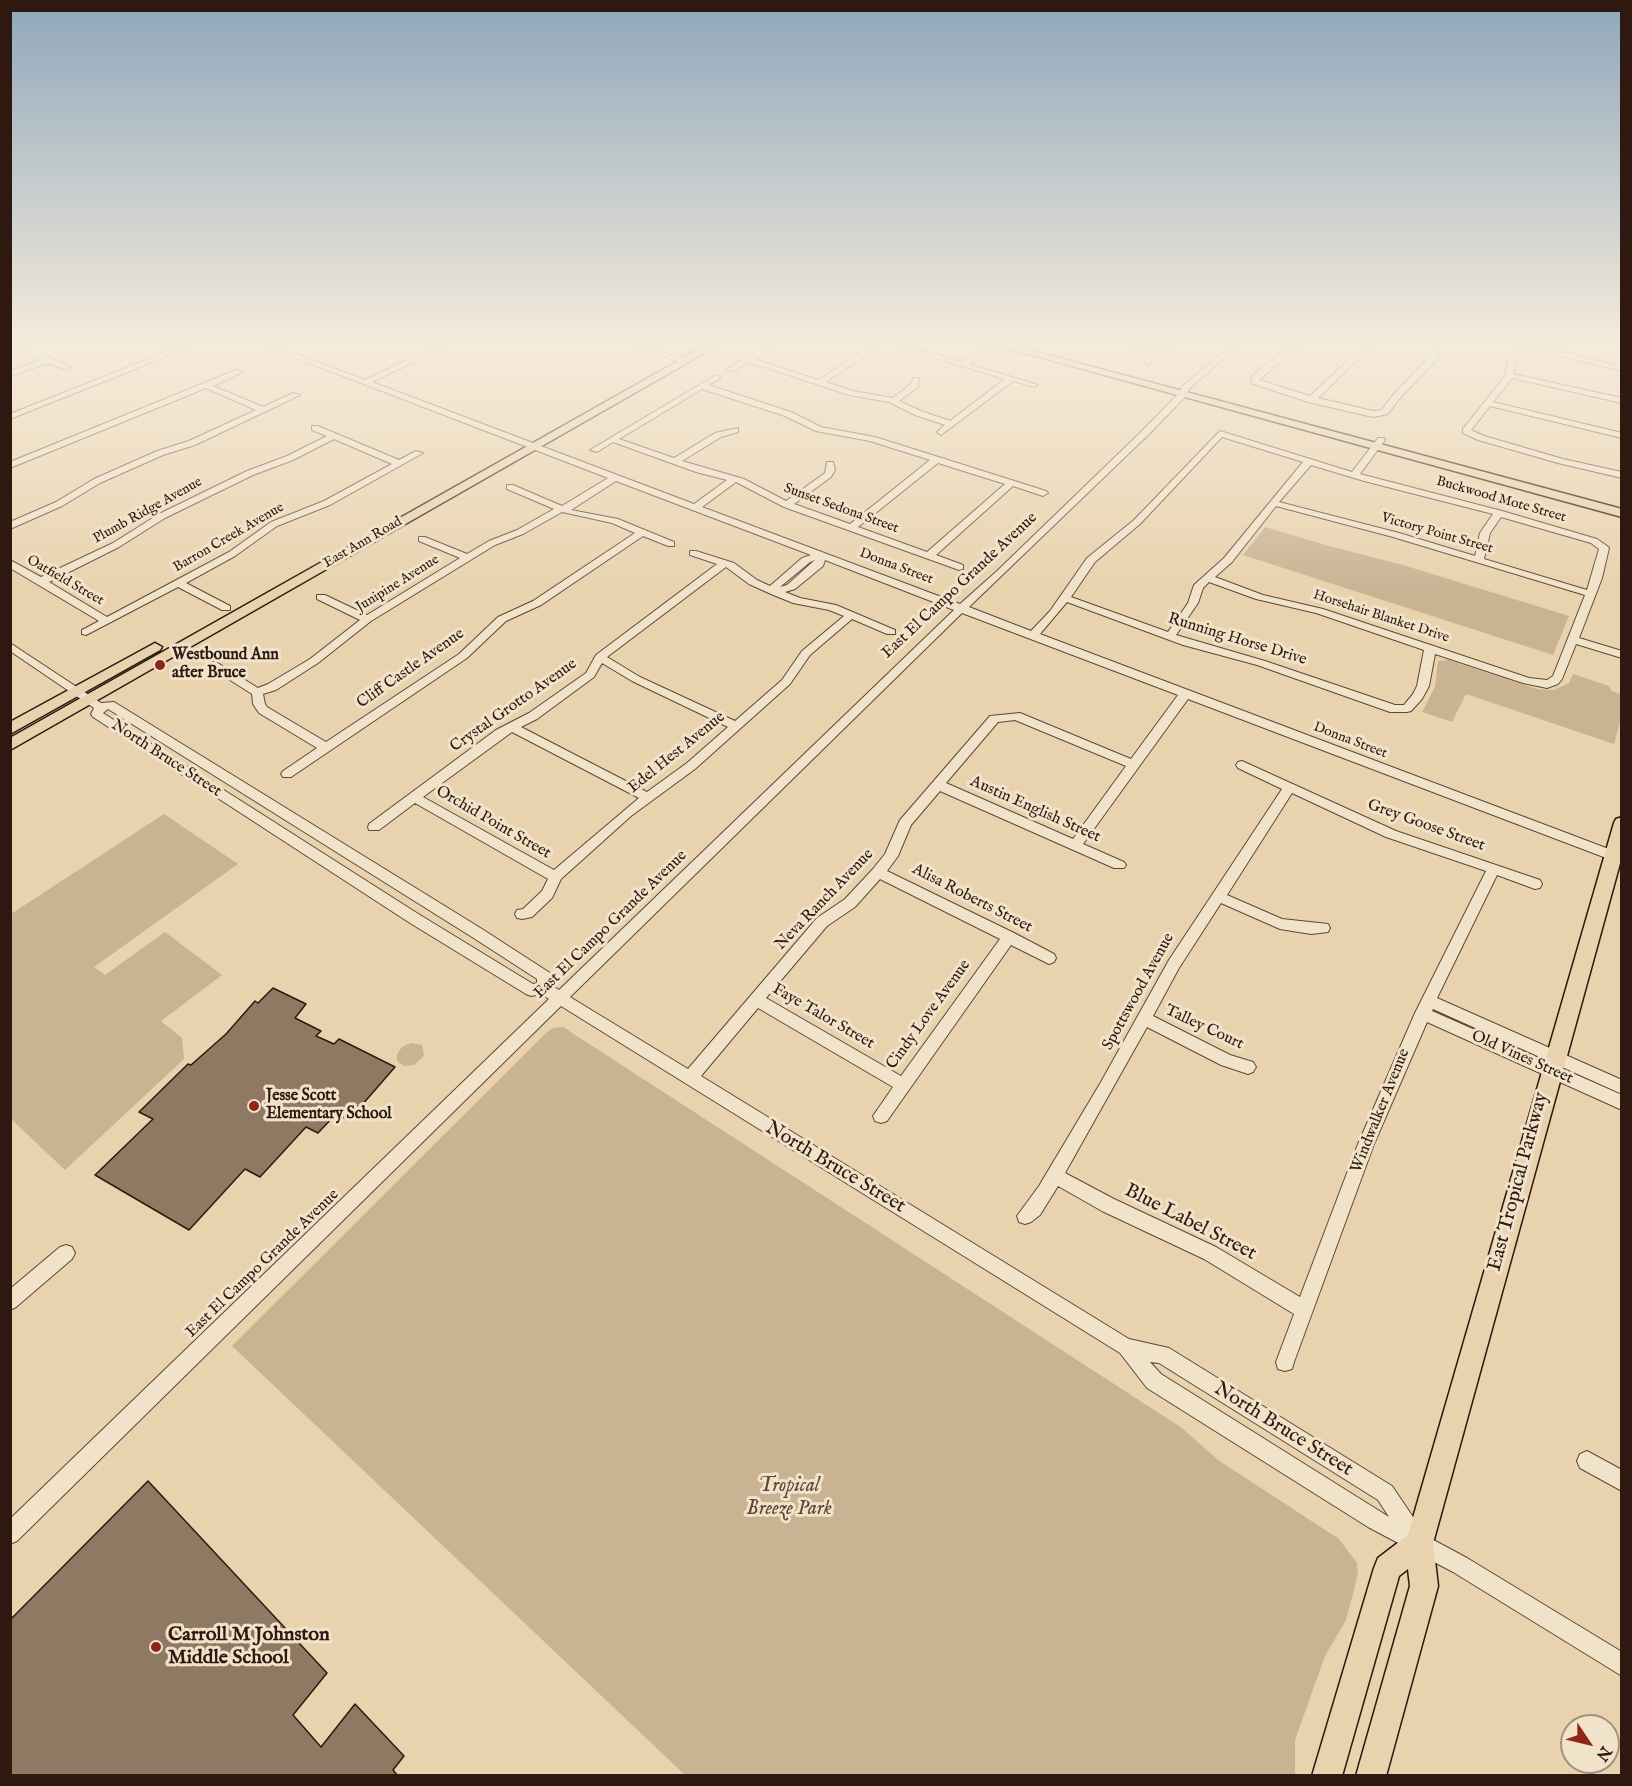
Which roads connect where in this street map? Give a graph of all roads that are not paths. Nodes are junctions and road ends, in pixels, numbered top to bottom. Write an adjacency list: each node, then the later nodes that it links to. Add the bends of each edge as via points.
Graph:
1 (102, 426): 29 (street)
2 (225, 426): 44 (street, via 97,481)
3 (482, 426): 19 (street, Donna Street)
4 (569, 426): 21 (main road, East Ann Road)
5 (633, 426): 18 (street)
6 (814, 426): 24 (street, via 864,437)
7 (949, 426): 15 (street)
8 (1148, 426): 65 (street, East El Campo Grande Avenue)
9 (1317, 426): 20 (main road)
10 (1469, 426): 32 (street, via 1470,434)
11 (1583, 426): 17 (street)
12 (315, 428): 16 (street)
13 (735, 429): 25 (street)
14 (536, 431): 19 (main road, East Ann Road)
15 (941, 432)
16 (334, 436): 27 (street); 58 (street, Plumb Ridge Avenue, via 162,516 116,545)
17 (1622, 436)
18 (612, 439): 22 (street); 25 (street, Sunset Sedona Street)
19 (520, 441): 21 (street, Donna Street); 64 (main road, East Ann Road)
20 (1379, 443): 31 (street); 38 (main road); 43 (main road)
21 (534, 446): 30 (street, Donna Street); 81 (main road, East Ann Road)
22 (594, 450)
23 (419, 453): 27 (street, Barron Creek Avenue)
24 (936, 460): 34 (street); 45 (street)
25 (675, 461): 33 (street, Sunset Sedona Street)
26 (1310, 461): 31 (street, Buckwood Mote Street); 37 (street); 63 (street, Buckwood Mote Street, via 1220,435 1137,522 1091,560)
27 (400, 464): 59 (street, Barron Creek Avenue, via 327,503 274,524 232,554)
28 (830, 464): 39 (street, via 828,475)
29 (10, 465)
30 (612, 475): 40 (street, Junipine Avenue, via 570,507); 41 (street, Donna Street)
31 (1353, 475): 42 (street, Buckwood Mote Street)
32 (1622, 475)
33 (740, 481): 39 (street, Sunset Sedona Street); 41 (street)
34 (1011, 483): 36 (street); 51 (street)
35 (510, 487): 40 (street)
36 (1043, 493)
37 (1274, 503): 53 (street, Victory Point Street); 57 (street, via 1228,560)
38 (1622, 504)
39 (787, 505): 45 (street, Sunset Sedona Street)
40 (561, 508): 46 (street); 52 (street, Junipine Avenue)
41 (699, 509): 50 (street, Donna Street)
42 (1499, 513): 53 (street, via 1485,533); 61 (street, Buckwood Mote Street, via 1601,544 1604,551)
43 (1622, 513)
44 (10, 526)
45 (851, 528): 51 (street, Sunset Sedona Street)
46 (643, 532): 48 (street); 86 (street, Cliff Castle Avenue, via 537,603 502,619 463,656)
47 (422, 539): 52 (street)
48 (671, 544)
49 (693, 554): 55 (street)
50 (821, 555): 60 (street, via 806,560 775,585); 65 (street, Donna Street)
51 (928, 556): 56 (street, Sunset Sedona Street)
52 (468, 558): 67 (street, Junipine Avenue)
53 (1479, 560): 61 (street, Victory Point Street)
54 (10, 563): 58 (street, Oatfield Street)
55 (725, 563): 60 (street); 77 (street, Crystal Grotto Avenue)
56 (959, 567)
57 (1207, 578): 72 (street); 75 (street, Horsehair Blanket Drive)
58 (40, 582): 68 (street, Oatfield Street)
59 (178, 583): 64 (street); 68 (street, Barron Creek Avenue)
60 (775, 592): 66 (street)
61 (1591, 594): 73 (street)
62 (321, 597): 67 (street)
63 (1065, 598): 71 (street); 72 (street, Running Horse Drive)
64 (226, 608): 81 (main road, East Ann Road)
65 (962, 608): 71 (street, Donna Street); 109 (street, East El Campo Grande Avenue)
66 (851, 615): 70 (street); 82 (street, Edel Hest Avenue, via 813,646 786,682)
67 (367, 619): 79 (street, Junipine Avenue, via 314,661)
68 (107, 621): 69 (street, Barron Creek Avenue)
69 (86, 632)
70 (891, 632)
71 (1033, 634): 80 (street, Donna Street)
72 (1170, 637): 75 (street, Running Horse Drive, via 1400,708 1412,704 1423,686)
73 (1573, 640): 75 (street, Horsehair Blanket Drive, via 1558,677 1547,684); 76 (street)
74 (10, 646): 81 (street)
75 (1430, 649)
76 (1622, 655)
77 (600, 657): 82 (street, via 636,679); 83 (street, Crystal Grotto Avenue, via 590,675)
78 (212, 664): 79 (street)
79 (257, 692): 86 (street, via 263,710)
80 (1185, 694): 87 (street); 97 (street, Donna Street)
81 (89, 699): 84 (main road, East Ann Road); 85 (main road, East Ann Road)
82 (736, 726): 93 (street, Edel Hest Avenue)
83 (512, 727): 92 (street, Crystal Grotto Avenue); 93 (street)
84 (10, 729)
85 (10, 745)
86 (326, 748): 89 (street, Cliff Castle Avenue)
87 (1134, 765): 90 (street, Neva Ranch Avenue, via 1016,716 1002,716 994,719); 96 (street)
88 (1242, 765): 91 (street, Grey Goose Street)
89 (287, 774)
90 (938, 785): 96 (street, Austin English Street); 100 (street, Neva Ranch Avenue, via 905,822 891,856)
91 (1290, 788): 99 (street, Grey Goose Street, via 1391,834); 103 (street, Spottswood Avenue)
92 (414, 797): 95 (street, Crystal Grotto Avenue); 101 (street, Orchid Point Street)
93 (649, 798): 101 (street, Edel Hest Avenue)
94 (1622, 823): 97 (main road, East Tropical Parkway)
95 (374, 827)
96 (1075, 846): 98 (street, Austin English Street)
97 (1617, 857): 113 (main road, East Tropical Parkway)
98 (1119, 865)
99 (1494, 868): 102 (street, Grey Goose Street); 111 (street, Windwalker Avenue)
100 (878, 872): 106 (street, Alisa Roberts Street); 110 (street, Neva Ranch Avenue, via 849,903 822,922)
101 (556, 876): 104 (street, Edel Hest Avenue, via 547,894)
102 (1535, 884)
103 (1217, 896): 105 (street, via 1280,924); 112 (street, Spottswood Avenue)
104 (522, 914)
105 (1323, 928)
106 (1009, 937): 107 (street, Alisa Roberts Street); 116 (street, Cindy Love Avenue)
107 (1050, 958)
108 (543, 988): 108 (street, North Bruce Street, via 545,977 477,933 110,705 100,707 97,714 415,919 531,990); 109 (street, North Bruce Street)
109 (561, 1000): 115 (street, North Bruce Street); 129 (street, East El Campo Grande Avenue)
110 (756, 1000): 115 (street, Neva Ranch Avenue); 116 (street, Faye Talor Street)
111 (1425, 1007): 113 (street, Old Vines Street); 124 (street, Windwalker Avenue, via 1366,1144)
112 (1145, 1019): 114 (street, Talley Court); 120 (street, Spottswood Avenue)
113 (1552, 1063): 117 (street, Old Vines Street); 118 (street, Old Vines Street); 130 (main road, East Tropical Parkway)
114 (1248, 1067)
115 (688, 1079): 125 (street, North Bruce Street)
116 (902, 1084): 119 (street, Cindy Love Avenue)
117 (1622, 1087)
118 (1622, 1103)
119 (881, 1116)
120 (1054, 1176): 121 (street, Spottswood Avenue, via 1034,1209); 124 (street, Blue Label Street, via 1201,1248)
121 (1025, 1216)
122 (66, 1253): 123 (street)
123 (10, 1301)
124 (1305, 1310): 126 (street, Windwalker Avenue)
125 (1126, 1347): 130 (street, North Bruce Street, via 1154,1381 1375,1520); 130 (street, North Bruce Street, via 1162,1355 1384,1493)
126 (1285, 1362)
127 (1587, 1461): 128 (street)
128 (1622, 1481)
129 (10, 1534)
130 (1419, 1543): 131 (street, North Bruce Street); 132 (main road, via 1388,1568); 133 (main road, East Tropical Parkway, via 1424,1586)
131 (1622, 1665)
132 (1327, 1776)
133 (1371, 1776)

